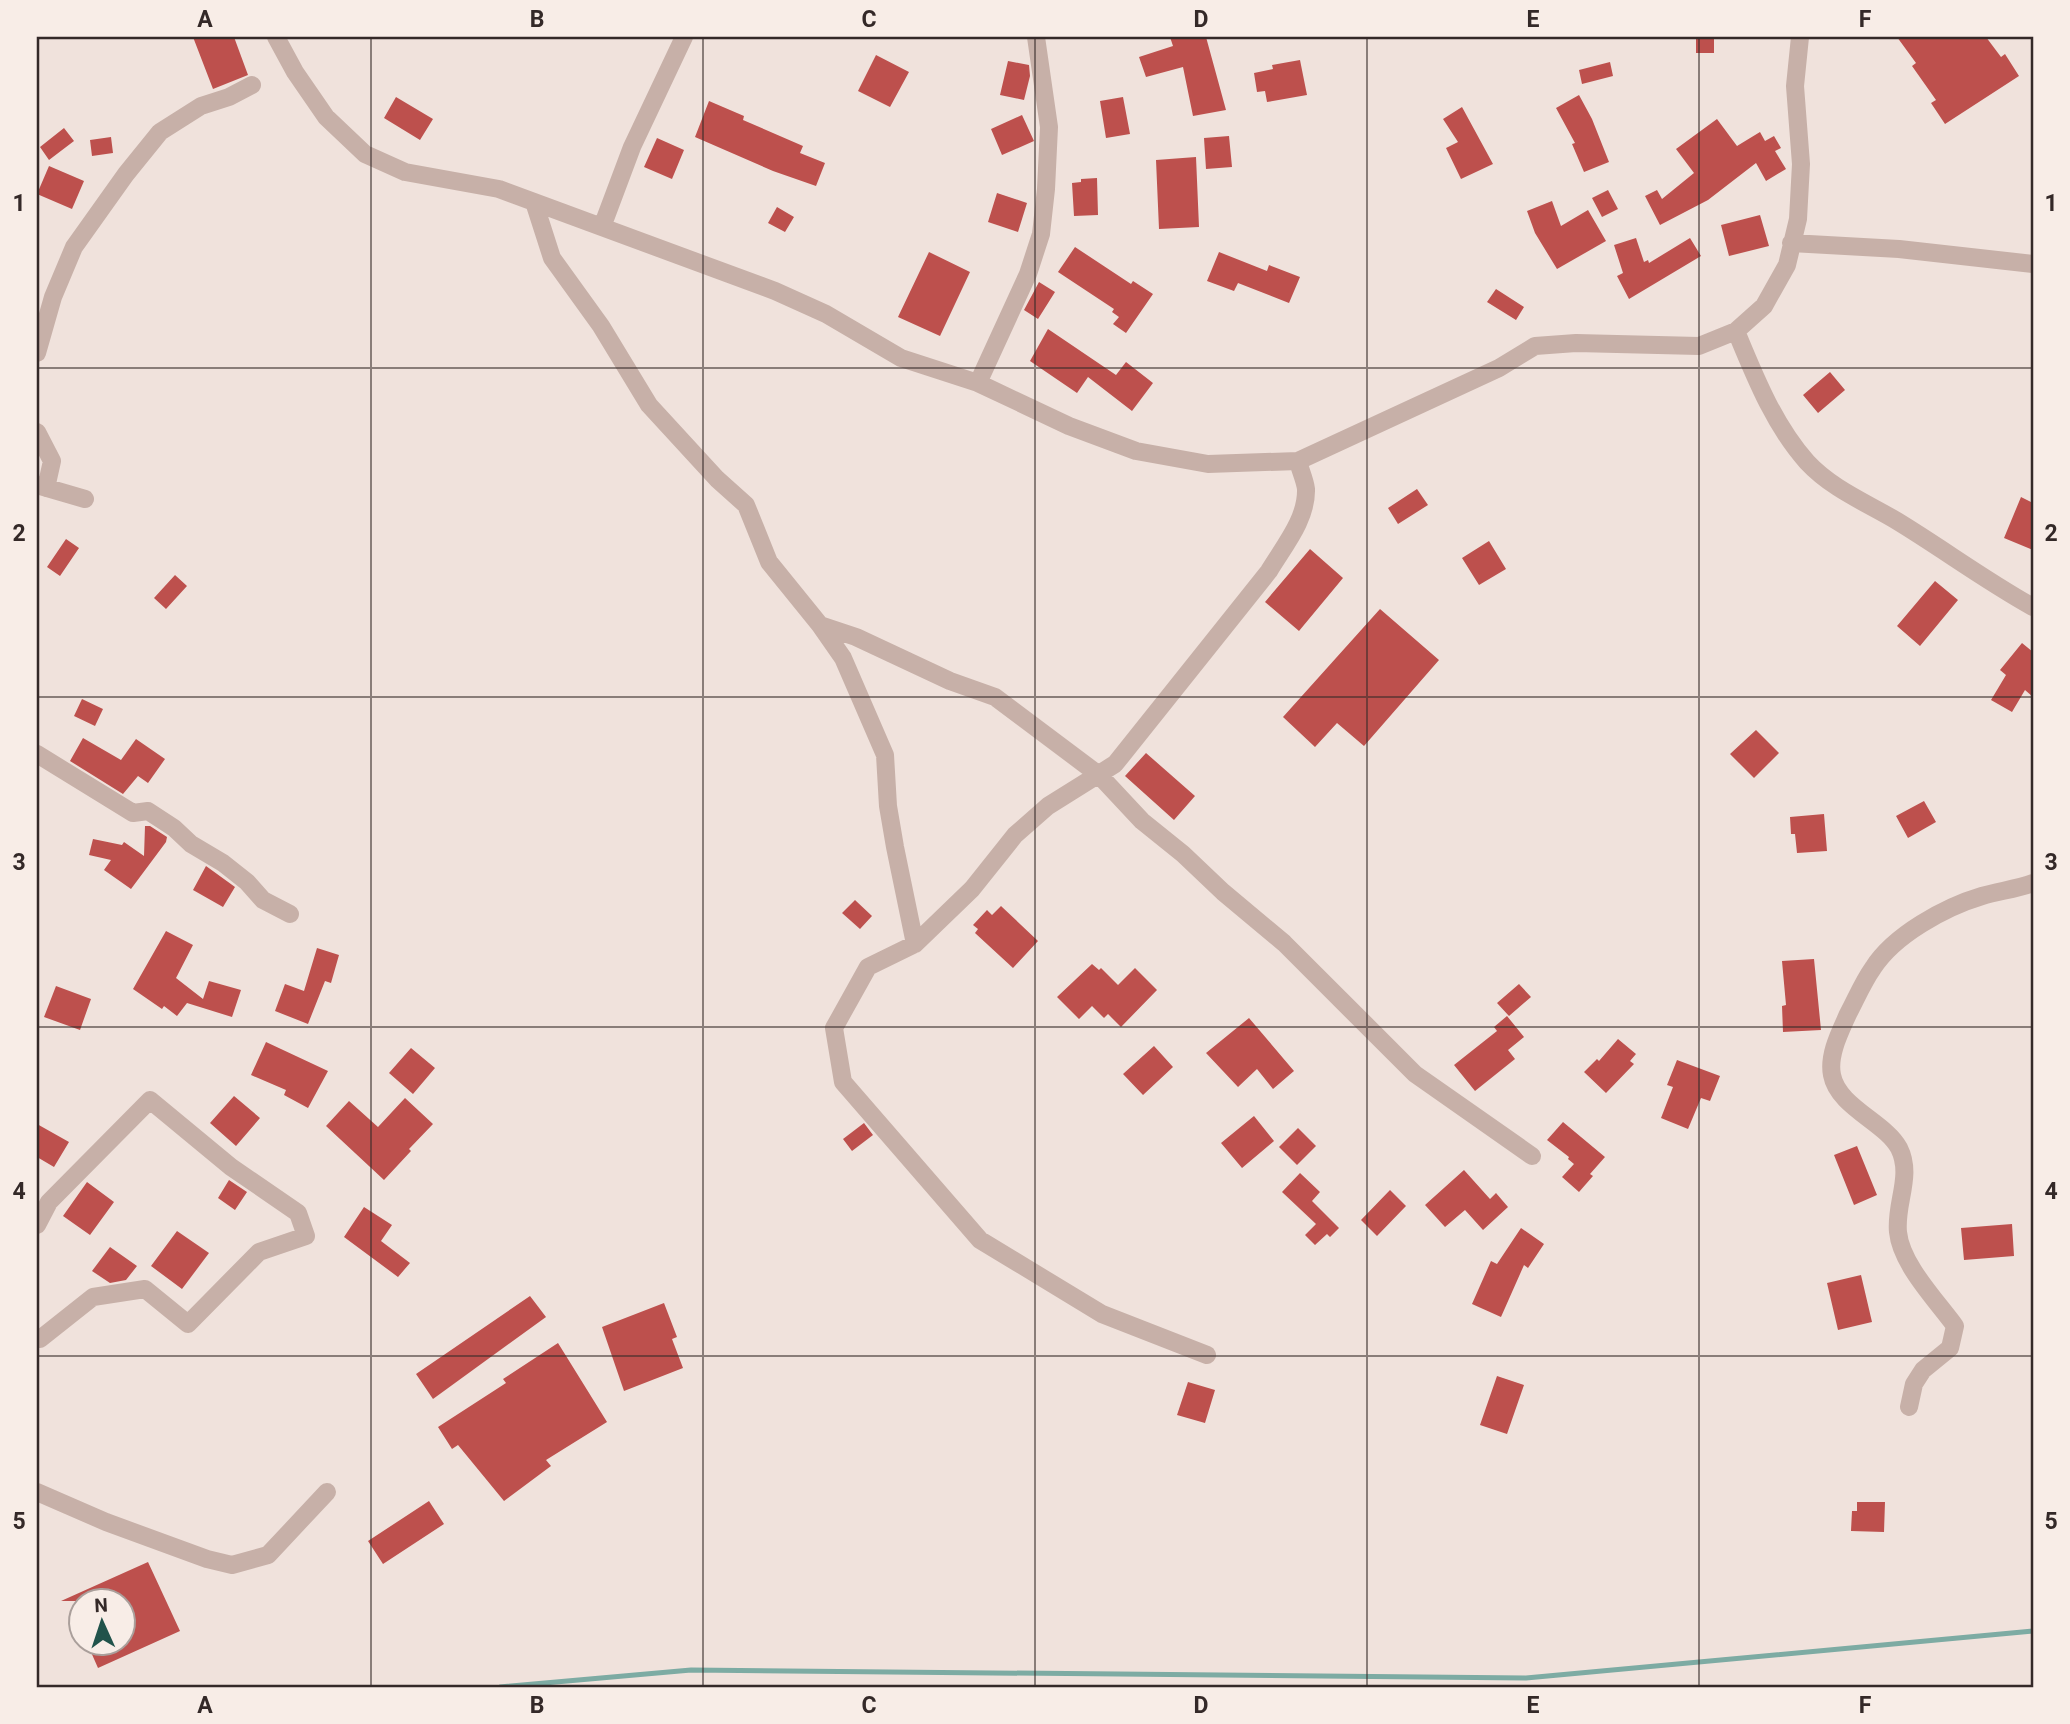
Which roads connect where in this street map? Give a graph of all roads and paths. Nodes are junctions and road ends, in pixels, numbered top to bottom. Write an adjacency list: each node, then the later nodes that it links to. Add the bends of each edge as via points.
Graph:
1 (276, 37): 6 (street, via 327,117 365,154 405,172 499,189)
2 (684, 37): 7 (street, via 632,146)
3 (1036, 37): 12 (street, via 1049,127 1041,234 1028,274)
4 (1800, 37): 8 (street, via 1794,86 1801,164 1798,219)
5 (252, 85): 11 (street, via 201,106 160,132 126,174 74,247)
6 (534, 202): 7 (street); 18 (street, via 552,258 649,405 746,505 769,562)
7 (602, 227): 12 (street, via 775,291 826,314 901,358)
8 (1791, 243): 9 (street); 10 (street, via 1787,265 1764,306)
9 (2033, 264)
10 (1736, 331): 14 (street, via 1699,346 1535,346 1499,368); 17 (street, via 1787,437 1809,464 1844,492)
11 (37, 353)
12 (978, 383): 14 (street, via 1069,426 1136,451 1208,464)
13 (37, 432): 15 (street, via 52,461)
14 (1298, 461): 20 (street, via 1306,488 1302,516 1269,571 1115,764)
15 (41, 487): 16 (street)
16 (85, 499)
17 (2033, 607)
18 (820, 625): 20 (street, via 995,697); 23 (street, via 843,659 885,755 888,806)
19 (37, 754): 22 (street, via 133,813 148,811 223,863 263,900)
20 (1099, 775): 23 (street, via 1048,806 1015,835 972,890); 24 (street, via 1142,821 1284,943 1415,1074)
21 (2033, 883): 28 (street, via 1947,909 1897,940 1874,966 1833,1053 1832,1076 1842,1092 1898,1147 1905,1167 1898,1232 1903,1250 1955,1326 1950,1348 1923,1370 1914,1384)
22 (290, 914)
23 (915, 944): 27 (street, via 868,967 834,1028 843,1082 980,1240 1102,1314)
24 (1532, 1156)
25 (37, 1225): 26 (street, via 49,1202 150,1100 231,1167 299,1213 306,1236 259,1252 188,1324 145,1289 93,1297)
26 (37, 1339)
27 (1207, 1355)
28 (1909, 1407)
29 (37, 1492): 30 (street, via 106,1522 232,1565 268,1555)
30 (327, 1492)

